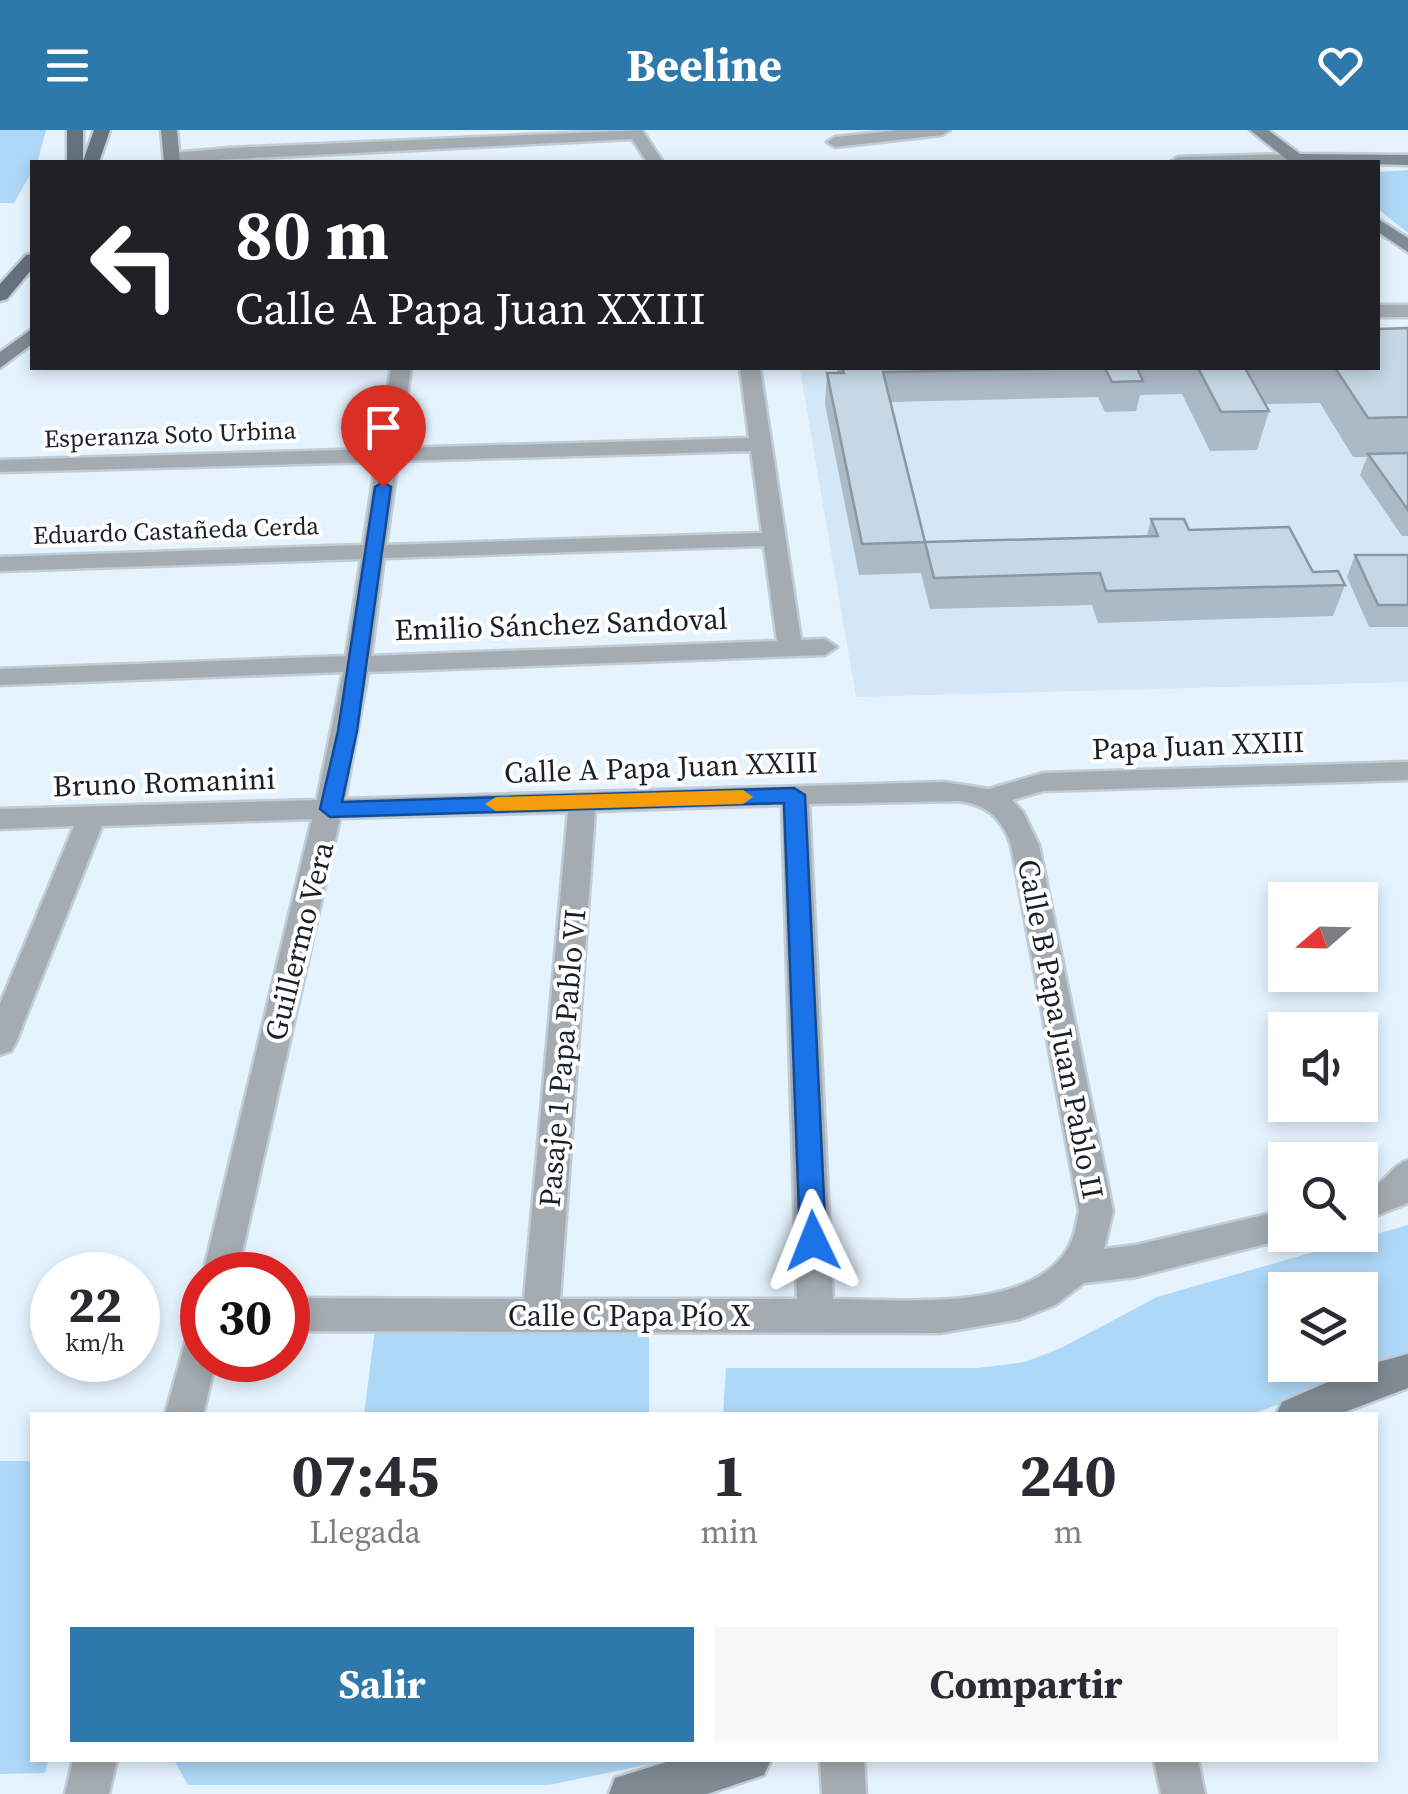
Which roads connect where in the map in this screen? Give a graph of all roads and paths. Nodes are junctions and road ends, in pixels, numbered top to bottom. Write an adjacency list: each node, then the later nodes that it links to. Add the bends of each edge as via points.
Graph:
1 (75, 130): 8 (main road)
2 (102, 130): 9 (main road)
3 (169, 130): 10 (street)
4 (942, 130): 7 (street)
5 (1258, 130): 13 (street)
6 (635, 132): 10 (street, via 546,142 292,147); 11 (street)
7 (830, 136): 12 (street)
8 (75, 160)
9 (92, 160)
10 (172, 160)
11 (654, 160)
12 (851, 160)
13 (1297, 160)
14 (1380, 160): 15 (street)
15 (1408, 160)
16 (1380, 226): 17 (street)
17 (1408, 248)
18 (30, 261): 19 (main road)
19 (0, 295)
20 (1408, 311): 21 (street)
21 (1380, 312)
22 (400, 370): 25 (street, Guillermo Vera)
23 (750, 370): 24 (street)
24 (761, 444): 25 (street, Esperanza Soto Urbina); 27 (street)
25 (388, 455): 26 (street, Esperanza Soto Urbina); 28 (street, Guillermo Vera)
26 (0, 466)
27 (774, 538): 28 (street, Eduardo Castañeda Cerda); 31 (street)
28 (374, 551): 29 (street, Eduardo Castañeda Cerda); 32 (street, Guillermo Vera)
29 (0, 564)
30 (825, 647): 31 (street, Emilio Sánchez Sandoval)
31 (790, 648): 32 (street, Emilio Sánchez Sandoval)
32 (357, 664): 33 (street, Emilio Sánchez Sandoval); 38 (street, Guillermo Vera)
33 (0, 677)
34 (1408, 771): 36 (street, Papa Juan XXIII, via 1043,782)
35 (794, 795): 36 (street, Calle A Papa Juan XXIII, via 944,790); 37 (street, Calle A Papa Juan XXIII); 49 (street)
36 (993, 798): 46 (street, Calle B Papa Juan Pablo II, via 1016,820 1026,845 1096,1211 1092,1242)
37 (582, 802): 38 (street, Calle A Papa Juan XXIII); 48 (street, Pasaje 1 Papa Pablo VI)
38 (330, 809): 39 (street, Bruno Romanini); 45 (street, Guillermo Vera)
39 (92, 817): 40 (street, Bruno Romanini); 41 (street)
40 (0, 819)
41 (0, 1042)
42 (1408, 1174): 43 (street, via 1400,1190)
43 (1378, 1201)
44 (1268, 1229): 46 (street)
45 (224, 1252)
46 (1078, 1268): 49 (street, Calle C Papa Pío X, via 1042,1295 984,1312)
47 (310, 1314): 48 (street, Calle C Papa Pío X)
48 (541, 1315): 49 (street, Calle C Papa Pío X)
49 (816, 1316)
50 (1408, 1371): 53 (street)
51 (192, 1382): 52 (street)
52 (185, 1412)
53 (1301, 1412)
54 (94, 1762): 58 (street)
55 (742, 1762): 59 (street)
56 (842, 1762): 60 (street)
57 (1176, 1762): 61 (street)
58 (86, 1794)
59 (631, 1794)
60 (844, 1794)
61 (1183, 1794)

